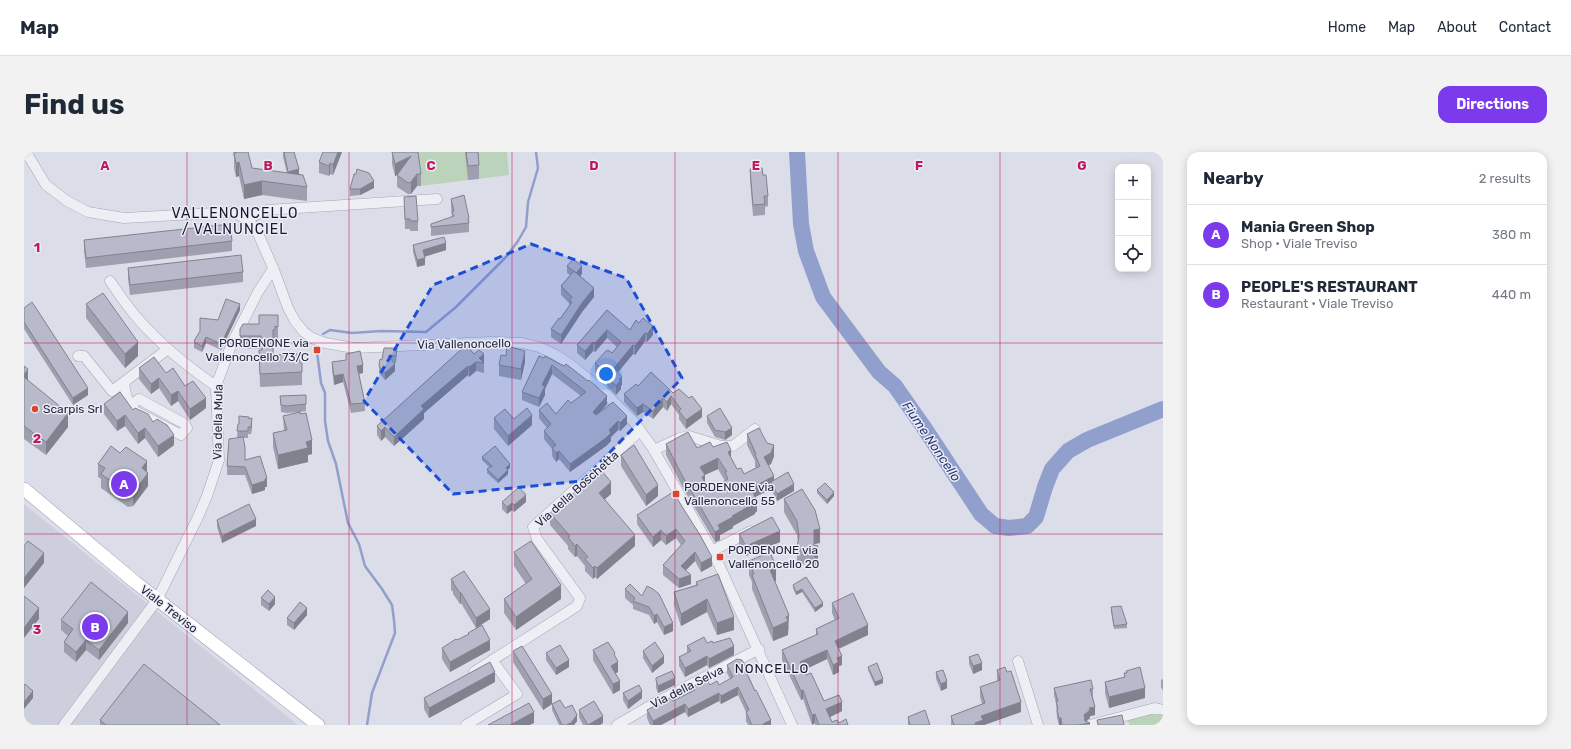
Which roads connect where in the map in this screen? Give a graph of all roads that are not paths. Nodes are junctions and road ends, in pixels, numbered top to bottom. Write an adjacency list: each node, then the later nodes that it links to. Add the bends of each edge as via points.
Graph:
1 (26, 152): 3 (street, via 46,185 88,212 124,218 232,212)
2 (437, 199): 3 (street, via 266,210)
3 (247, 219): 4 (street, Via Vallenoncello, via 256,229)
4 (274, 270): 9 (street, Via della Mula, via 258,292 232,343); 12 (street, Via Vallenoncello, via 295,320 312,338 354,348 492,342 522,343 539,347 566,361 598,387)
5 (110, 280): 6 (street, via 138,320)
6 (168, 349): 8 (street); 9 (street, via 188,367)
7 (78, 356): 8 (street, via 84,356 112,391)
8 (124, 382): 10 (street)
9 (216, 386): 17 (street, Via della Mula, via 219,460 207,496)
10 (130, 405): 10 (street, via 135,411 181,435 188,428 139,399)
11 (754, 429): 13 (street, via 733,446 721,446 689,436)
12 (640, 431): 13 (street, Via Vallenoncello); 19 (street, Via della Boschetta, via 533,527 537,539 580,598 577,606)
13 (654, 450): 16 (street, Via Vallenoncello)
14 (24, 489): 17 (main road, Viale Treviso)
15 (759, 527): 16 (street)
16 (712, 550): 18 (street, Via Vallenoncello)
17 (158, 600): 23 (street, Via della Mula); 24 (main road, Viale Treviso)
18 (759, 649): 26 (street, Via della Selva); 27 (street, Via Vallenoncello)
19 (492, 660): 21 (street, Via della Boschetta); 25 (street, via 517,694)
20 (1018, 661): 28 (street)
21 (467, 676)
22 (1163, 710): 29 (street, via 1155,708)
23 (64, 725)
24 (318, 725)
25 (466, 725)
26 (617, 725)
27 (792, 725)
28 (1038, 725)
29 (1090, 725)

